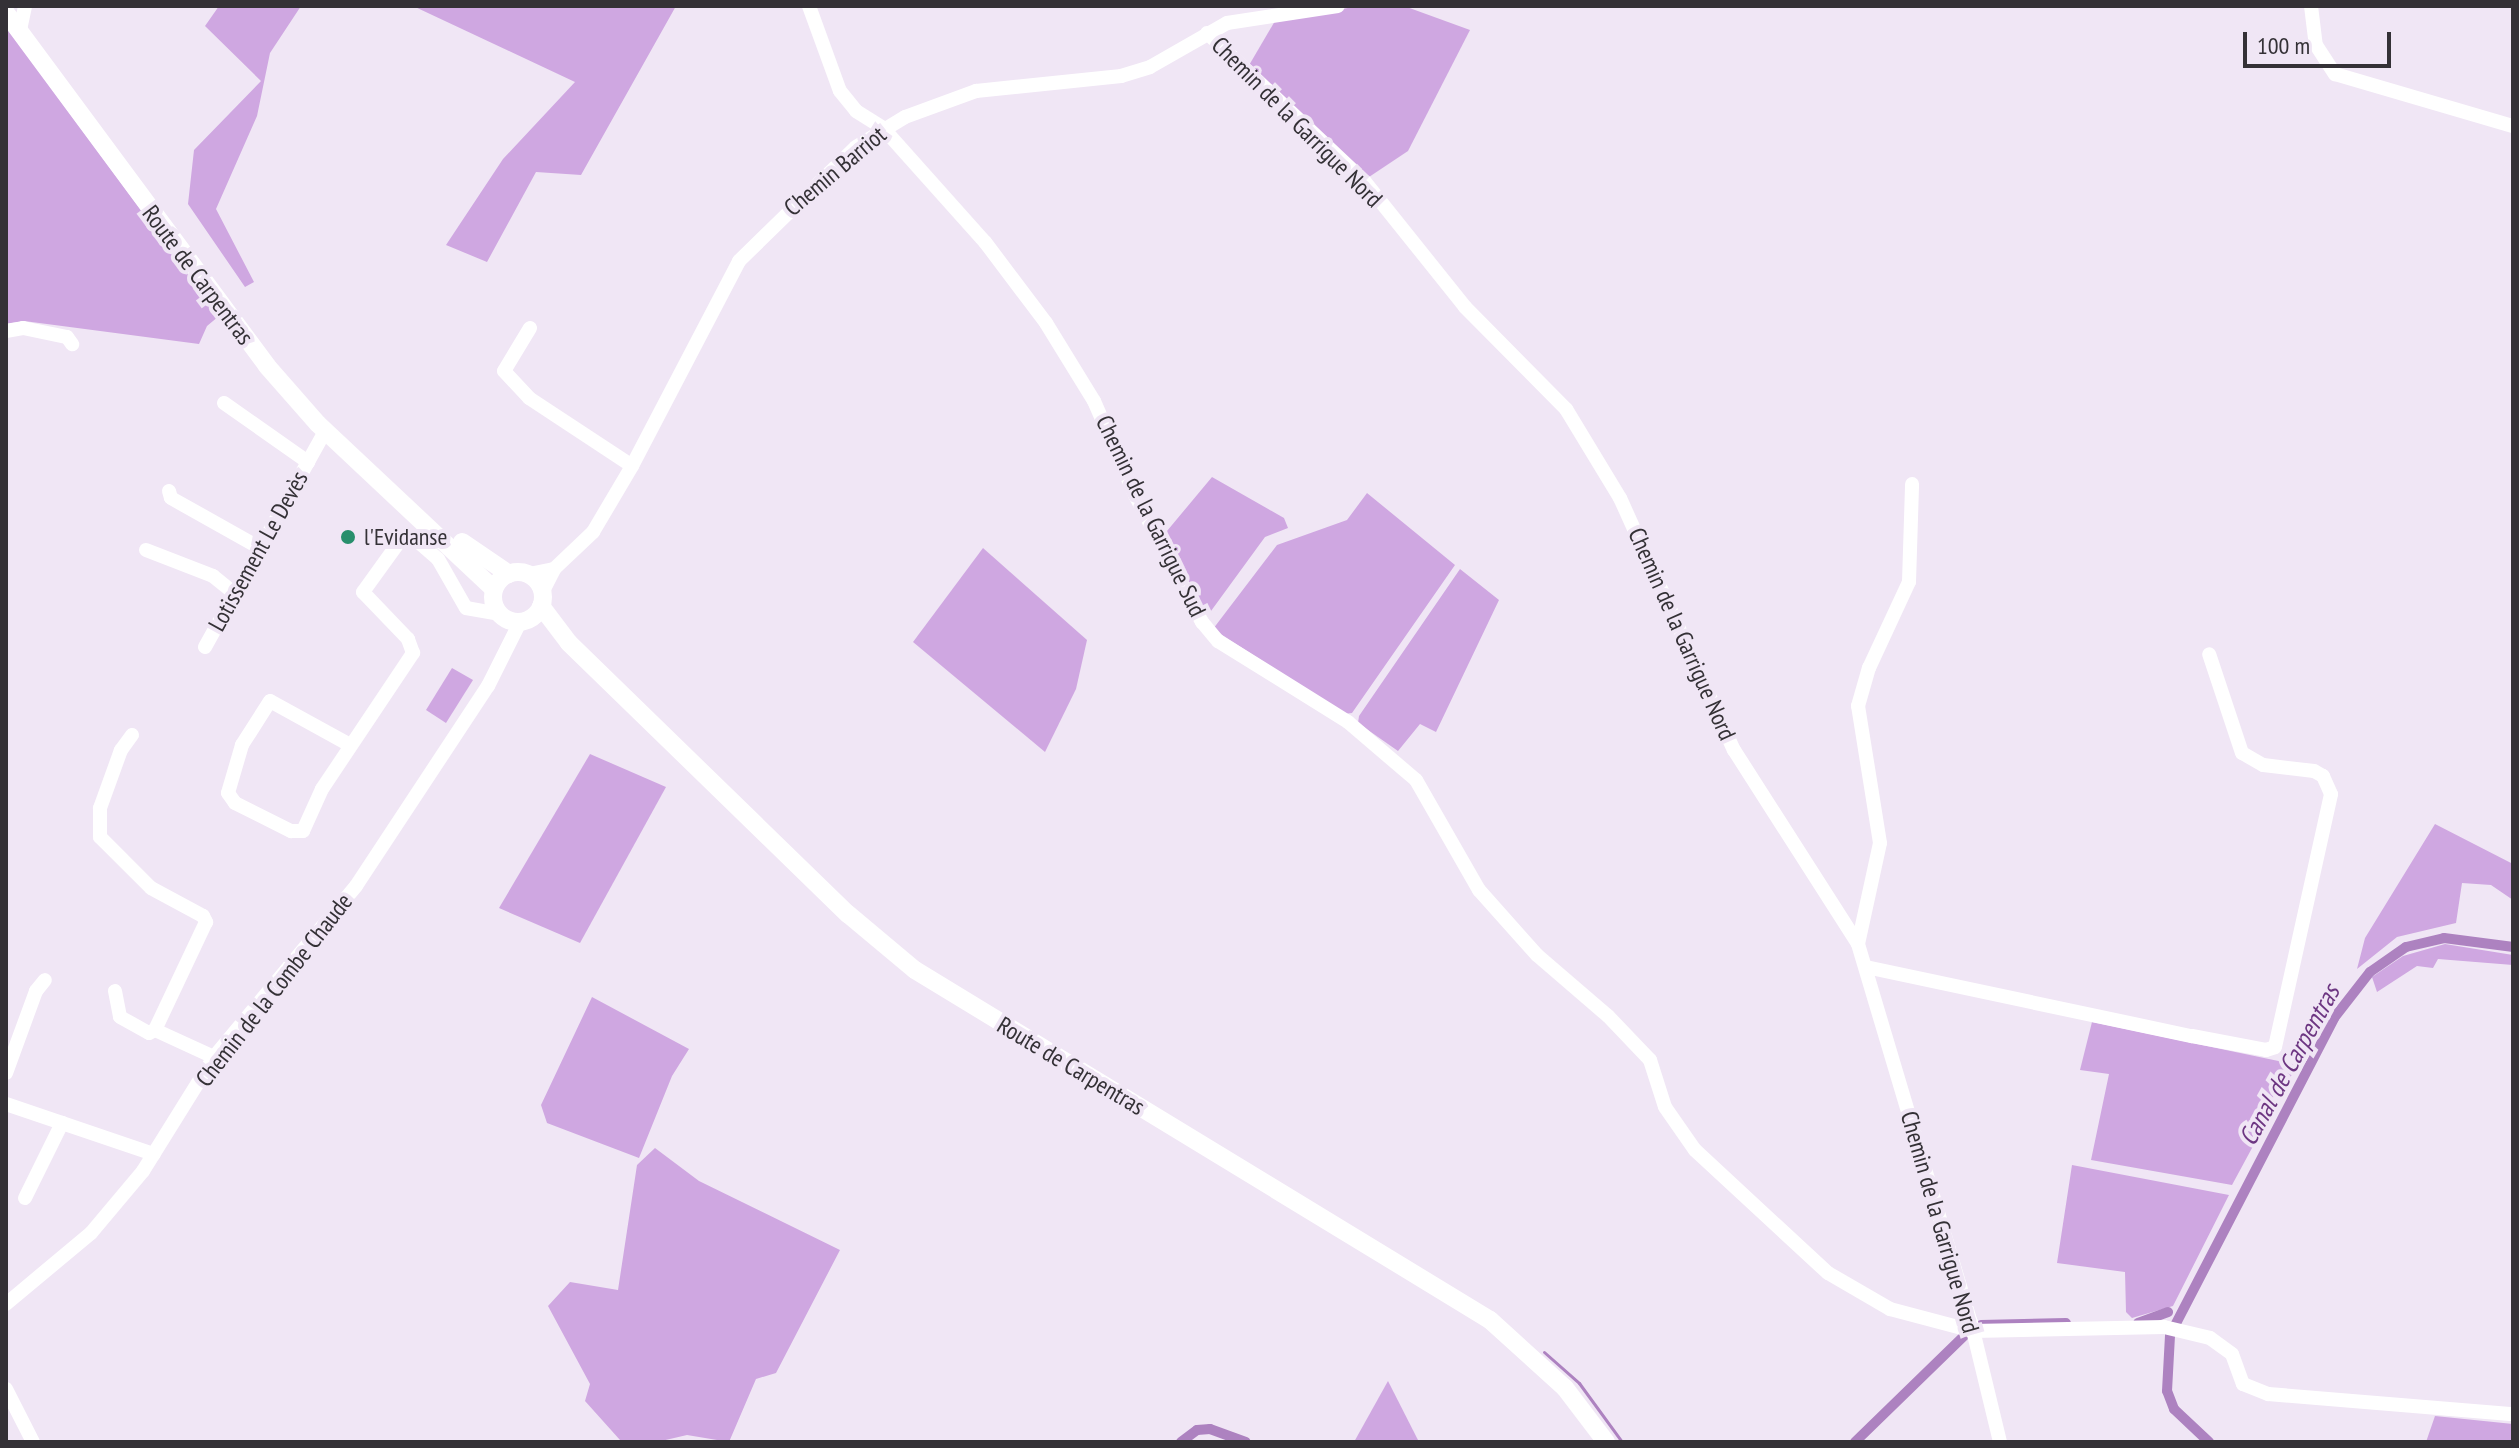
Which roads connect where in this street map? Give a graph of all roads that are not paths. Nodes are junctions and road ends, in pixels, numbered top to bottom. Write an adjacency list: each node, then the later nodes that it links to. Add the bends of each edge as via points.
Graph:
1 (25, 6): 6 (street)
2 (809, 6): 9 (street, Chemin de la Garrigue Sud, via 840,91 856,111)
3 (1338, 6): 7 (street, Chemin Barriot, via 1227,23)
4 (2311, 6): 8 (street, via 2316,45 2335,74)
5 (6, 13): 6 (main road, Route de Carpentras)
6 (20, 30): 14 (main road, Route de Carpentras, via 228,317)
7 (1207, 33): 9 (street, Chemin Barriot, via 1150,67 1121,76 976,91); 32 (street, Chemin de la Garrigue Nord, via 1365,182 1465,307 1566,409 1659,574 1734,750)
8 (2513, 126)
9 (883, 128): 17 (street, Chemin Barriot, via 779,218 739,261); 44 (street, Chemin de la Garrigue Sud, via 985,242 1046,323 1094,401 1158,541 1218,641 1348,722 1416,780 1479,890 1537,955 1638,1046 1650,1060 1665,1107 1679,1129 1764,1218 1859,1296)
10 (530, 328): 17 (street, via 504,371 529,398)
11 (6, 331): 12 (street, via 23,328 67,337)
12 (72, 344)
13 (224, 403): 16 (street, Lotissement Le Devès)
14 (322, 427): 15 (main road, Route de Carpentras); 16 (street)
15 (346, 448): 16 (street); 20 (main road, Route de Carpentras)
16 (312, 456): 21 (street, Lotissement Le Devès)
17 (632, 466): 23 (street, Chemin Barriot, via 593,532)
18 (1912, 484): 32 (street, via 1909,582 1869,668 1858,706 1880,843)
19 (169, 491): 21 (street, via 171,498)
20 (402, 498): 24 (main road, Route de Carpentras); 27 (main road, Route de Carpentras)
21 (260, 548): 26 (street, Lotissement Le Devès)
22 (146, 550): 26 (street, via 213,576)
23 (554, 569): 25 (street); 27 (street, Chemin Barriot)
24 (509, 574): 25 (main road); 27 (main road)
25 (529, 574): 27 (main road)
26 (235, 594): 28 (street, Lotissement Le Devès)
27 (516, 607): 31 (street, via 478,610 459,602 438,559 422,543 408,537 392,546 363,592 408,639 413,653); 37 (street, Chemin de la Combe Chaude, via 488,686 356,886); 49 (main road, Route de Carpentras, via 569,643 848,914 915,970 1490,1320 1565,1388)
28 (205, 647)
29 (2209, 654): 33 (street, via 2242,753 2263,765 2314,771 2323,776 2331,794 2275,1047 2266,1050 2178,1033)
30 (132, 735): 36 (street, via 121,750 100,808 100,837 151,888 206,922)
31 (350, 745): 31 (street, via 303,831 291,831 235,803 228,793 242,745 270,701)
32 (1858, 944): 33 (street, Chemin de la Garrigue Nord)
33 (1866, 967): 44 (street, Chemin de la Garrigue Nord)
34 (45, 980): 38 (street, via 36,991)
35 (115, 991): 36 (street, via 120,1017 149,1033)
36 (155, 1030): 37 (street)
37 (214, 1057): 41 (street, Chemin de la Combe Chaude)
38 (6, 1073)
39 (6, 1104): 40 (street)
40 (62, 1123): 41 (street); 42 (street)
41 (154, 1154): 43 (street, Chemin de la Combe Chaude, via 91,1233)
42 (25, 1198)
43 (6, 1304)
44 (1973, 1331): 46 (street, Chemin de la Garrigue Sud, via 2175,1330 2224,1344 2250,1390); 47 (street, Chemin de la Garrigue Nord)
45 (6, 1389): 48 (street)
46 (2513, 1414)
47 (2000, 1439)
48 (33, 1442)
49 (1606, 1442)

